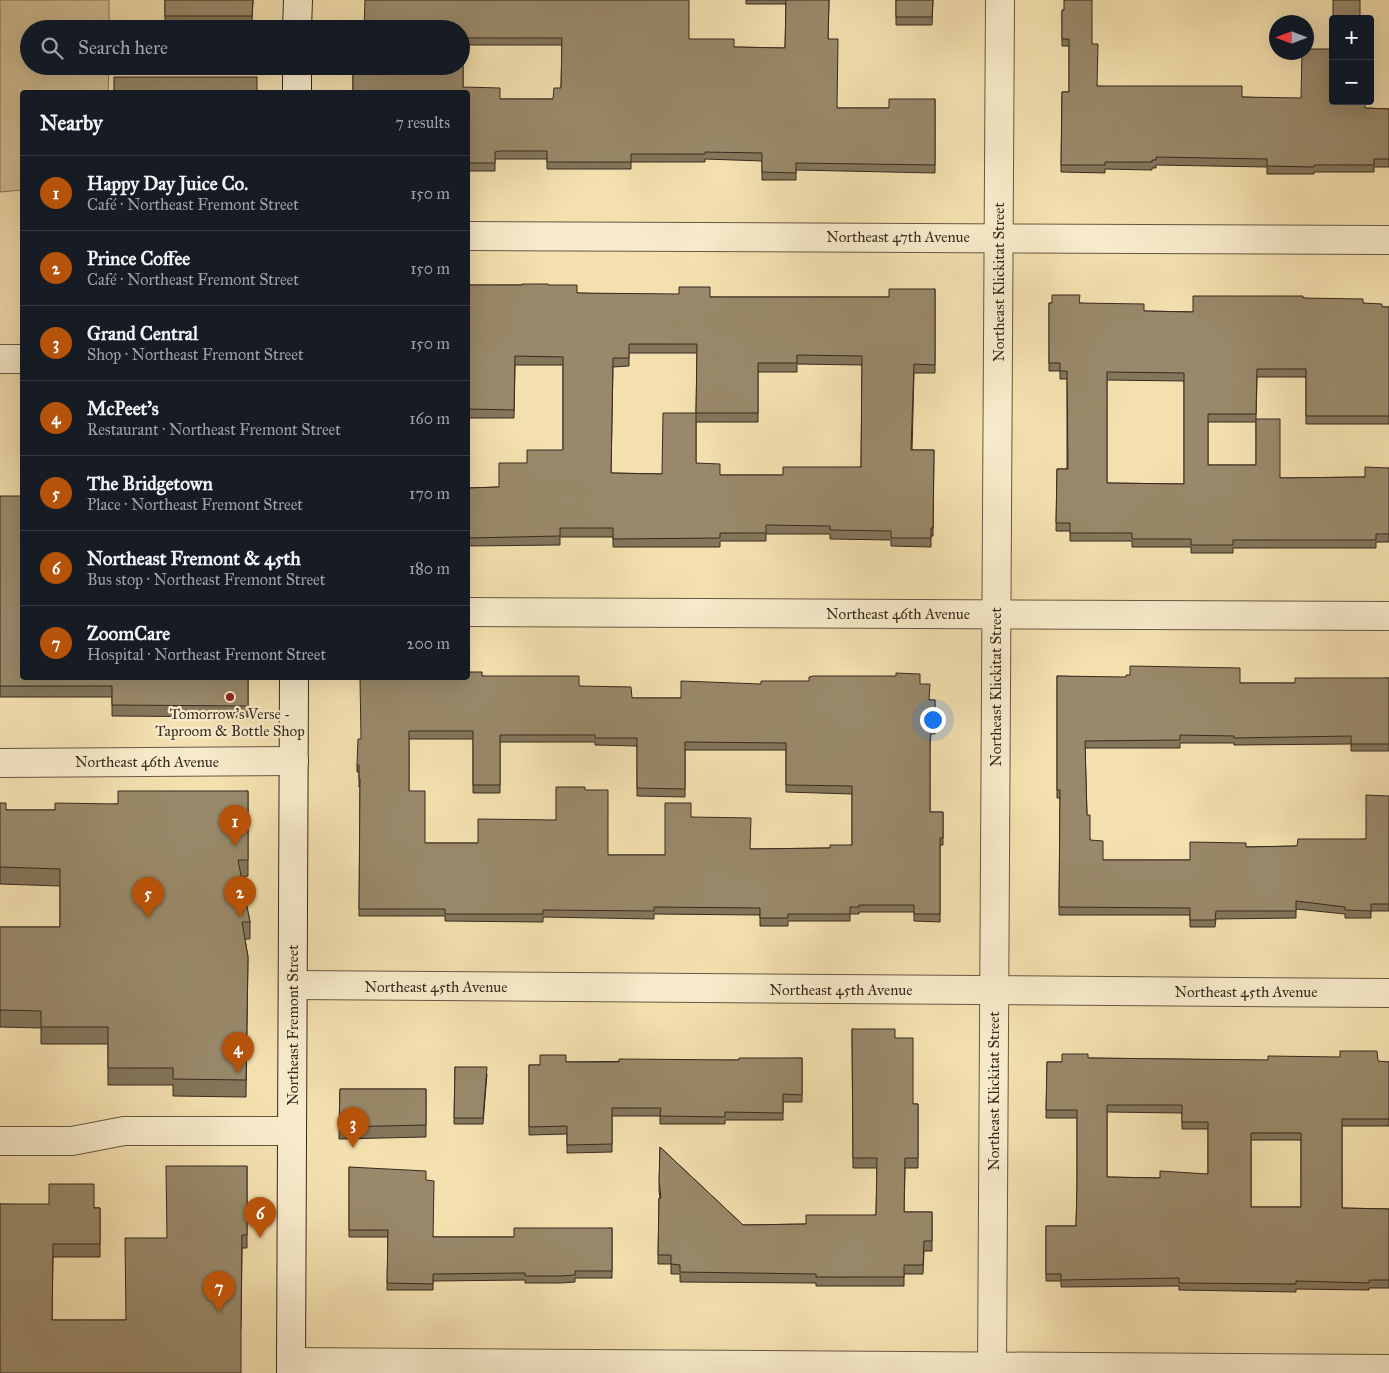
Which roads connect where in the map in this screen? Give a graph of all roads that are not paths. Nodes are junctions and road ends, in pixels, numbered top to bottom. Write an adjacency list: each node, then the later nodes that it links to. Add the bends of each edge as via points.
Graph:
1 (298, 0): 3 (street)
2 (1000, 0): 7 (street, Northeast Klickitat Street)
3 (298, 20)
4 (297, 75): 5 (street)
5 (297, 90)
6 (470, 236): 7 (street, Northeast 47th Avenue)
7 (999, 238): 8 (street, Northeast 47th Avenue); 12 (street, Northeast Klickitat Street)
8 (1389, 240)
9 (0, 359): 10 (street)
10 (20, 359)
11 (470, 612): 12 (street, Northeast 46th Avenue)
12 (997, 614): 13 (street, Northeast 46th Avenue); 18 (street, Northeast Klickitat Street)
13 (1389, 616)
14 (294, 680): 15 (street, Northeast Fremont Street)
15 (294, 760): 16 (street, Northeast 46th Avenue); 17 (street, Northeast Fremont Street)
16 (0, 763)
17 (293, 986): 18 (street, Northeast 45th Avenue); 20 (street, Northeast Fremont Street)
18 (995, 990): 19 (street, Northeast 45th Avenue); 24 (street, Northeast Klickitat Street)
19 (1389, 993)
20 (292, 1131): 21 (street, via 124,1132 72,1141); 22 (street, Northeast Fremont Street)
21 (0, 1141)
22 (291, 1368): 24 (street)
23 (1389, 1369): 24 (street)
24 (992, 1370)

